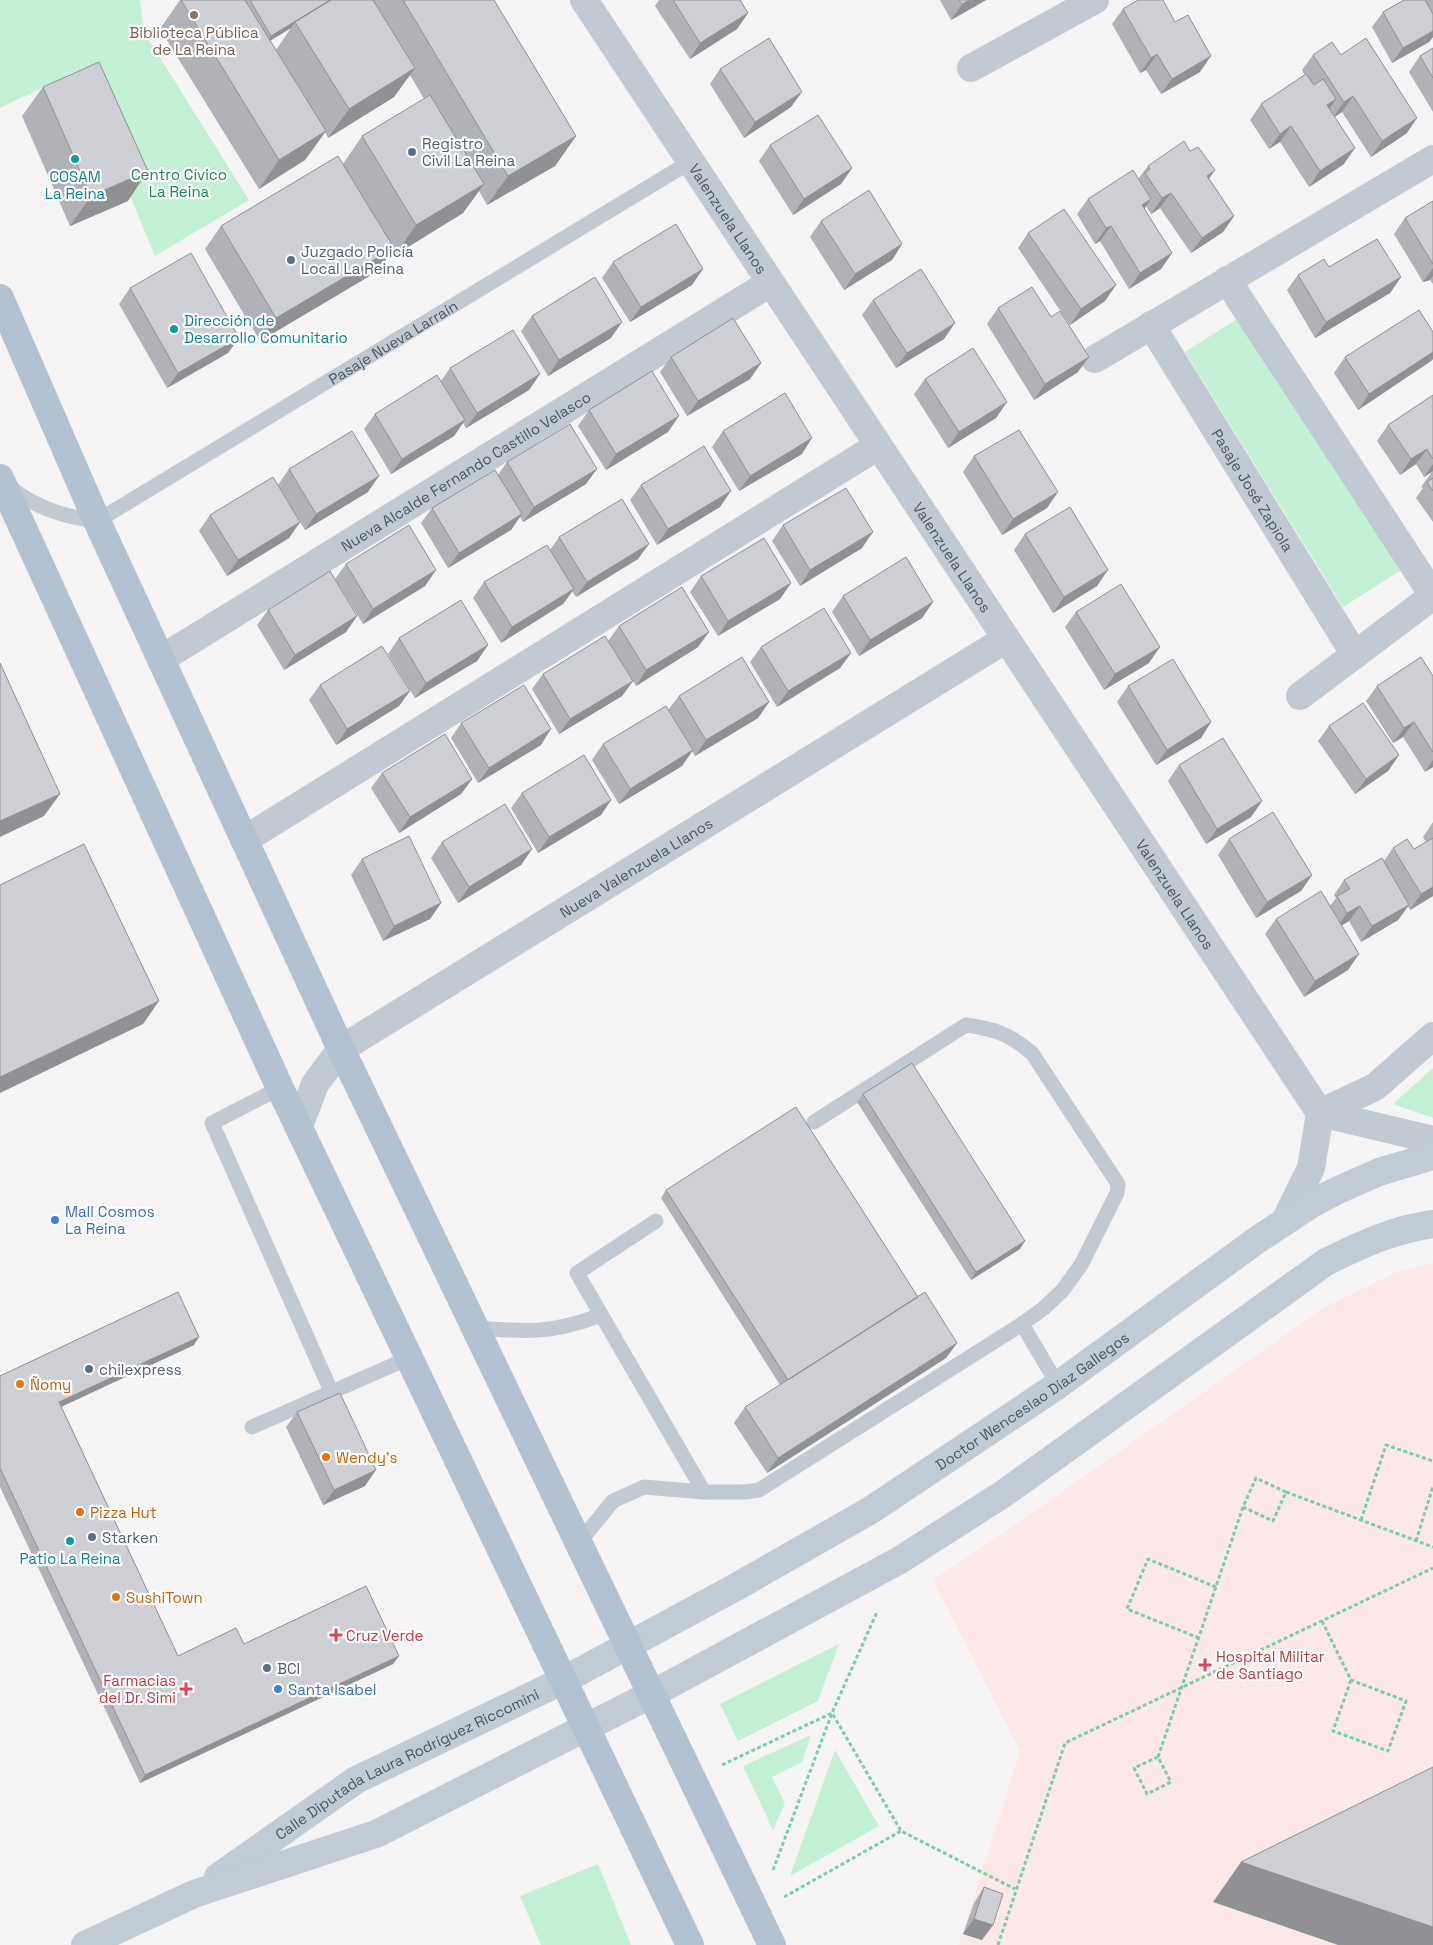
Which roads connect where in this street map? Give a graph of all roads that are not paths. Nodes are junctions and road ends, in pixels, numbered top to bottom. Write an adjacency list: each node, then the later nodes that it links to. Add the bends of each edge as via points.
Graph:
1 (584, 0): 5 (street, Valenzuela Llanos)
2 (1095, 0): 3 (street)
3 (971, 68)
4 (1433, 159): 6 (street)
5 (690, 162): 7 (street, Valenzuela Llanos); 13 (lane, Pasaje Nueva Larraín)
6 (1227, 280): 9 (street); 14 (street)
7 (770, 283): 11 (street, Valenzuela Llanos); 17 (street, Nueva Alcalde Fernando Castillo Velasco)
8 (0, 298): 13 (main road)
9 (1151, 325): 10 (street); 16 (street, Pasaje José Zapiola)
10 (1095, 359)
11 (878, 446): 15 (street, Valenzuela Llanos); 19 (street)
12 (0, 478): 13 (lane, via 41,507 75,519); 22 (main road)
13 (97, 521): 17 (main road)
14 (1433, 596): 16 (street)
15 (1006, 639): 21 (street, Nueva Valenzuela Llanos); 23 (street, Valenzuela Llanos)
16 (1355, 655): 18 (street)
17 (161, 659): 19 (main road)
18 (1300, 696)
19 (244, 840): 21 (main road)
20 (1433, 1036): 23 (street, via 1375,1087)
21 (341, 1049): 25 (street, Nueva Valenzuela Llanos, via 315,1084); 33 (main road)
22 (280, 1088): 25 (main road); 36 (lane, via 212,1123)
23 (1320, 1113): 26 (street); 29 (street, via 1311,1168)
24 (814, 1122): 32 (lane, via 966,1025 993,1028 1015,1039 1032,1053 1118,1184 1117,1193 1081,1264 1062,1291)
25 (299, 1126): 34 (main road)
26 (1433, 1140)
27 (1433, 1156): 29 (main road, Doctor Wenceslao Díaz Gallegos, via 1379,1172 1336,1191)
28 (656, 1221): 31 (lane, via 577,1273)
29 (1286, 1221): 35 (main road, Doctor Wenceslao Díaz Gallegos)
30 (1433, 1224): 42 (main road, via 1361,1244 1326,1262 1011,1488 900,1560)
31 (601, 1315): 33 (lane, via 573,1326 530,1332); 38 (lane)
32 (1022, 1324): 35 (lane); 38 (lane, via 759,1490)
33 (475, 1328): 39 (main road)
34 (409, 1358): 36 (lane); 41 (main road)
35 (1058, 1385): 40 (main road, Doctor Wenceslao Díaz Gallegos, via 871,1510)
36 (331, 1391): 37 (lane)
37 (252, 1427)
38 (704, 1492): 39 (lane, via 644,1487 613,1501)
39 (578, 1544): 40 (main road)
40 (628, 1645): 41 (main road, Calle Diputada Laura Rodríguez Riccomini); 42 (main road)
41 (564, 1680): 43 (main road); 44 (main road, Calle Diputada Laura Rodríguez Riccomini, via 356,1780)
42 (652, 1694): 43 (main road, Calle Diputada Laura Rodríguez Riccomini); 47 (main road)
43 (586, 1726): 44 (main road, Calle Diputada Laura Rodríguez Riccomini, via 376,1834); 46 (main road)
44 (194, 1894): 45 (main road, Calle Diputada Laura Rodríguez Riccomini)
45 (85, 1945)
46 (690, 1945)
47 (772, 1945)

